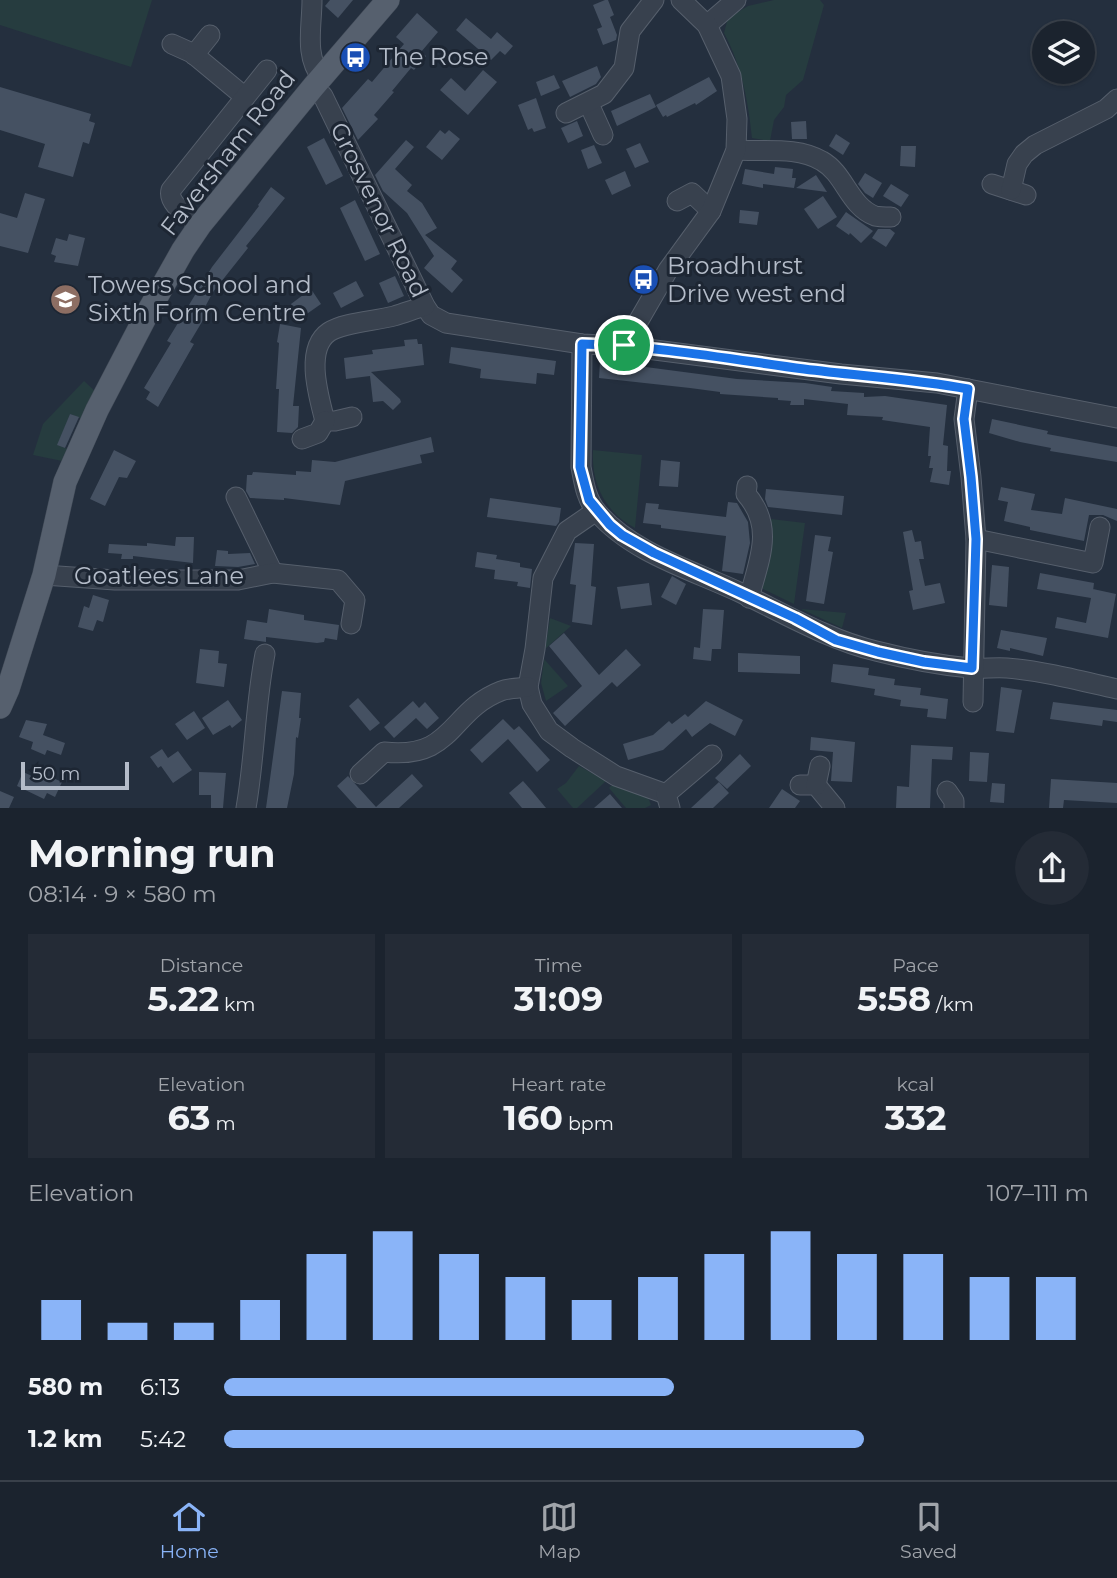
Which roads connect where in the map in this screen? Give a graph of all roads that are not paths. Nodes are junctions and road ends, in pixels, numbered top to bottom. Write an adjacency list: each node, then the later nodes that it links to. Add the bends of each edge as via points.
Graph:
1 (312, 0): 11 (street, Grosvenor Road, via 310,56)
2 (388, 0): 11 (main road, Faversham Road)
3 (654, 0): 14 (street, via 630,31 624,68 604,94)
4 (681, 0): 6 (street)
5 (736, 0): 6 (street)
6 (707, 25): 17 (street, via 731,76)
7 (210, 35): 9 (street)
8 (172, 44): 9 (street)
9 (194, 55): 12 (street)
10 (267, 70): 12 (street)
11 (318, 82): 22 (main road, Faversham Road); 23 (street, Grosvenor Road)
12 (246, 97): 22 (street, via 171,190 172,202)
13 (1117, 99): 18 (street, via 1024,154 1017,164 1019,192)
14 (589, 104): 15 (street); 16 (street)
15 (566, 113)
16 (603, 135)
17 (736, 150): 20 (street); 21 (street, via 797,151 812,156 841,179 850,197 875,216)
18 (992, 184)
19 (691, 192): 20 (street)
20 (711, 211): 25 (street, via 668,270)
21 (891, 217)
22 (200, 225): 37 (main road, Faversham Road, via 148,312 65,482)
23 (425, 306): 24 (street, Grosvenor Road, via 446,323); 29 (street, via 335,329 324,337 315,362 315,380)
24 (582, 344): 25 (street, Grosvenor Road); 33 (street, via 580,467)
25 (624, 345): 26 (street, Grosvenor Road)
26 (968, 389): 28 (street, Grosvenor Road); 35 (street, via 964,419)
27 (352, 417): 29 (street)
28 (1117, 418)
29 (325, 421): 30 (street, via 318,433)
30 (302, 439)
31 (747, 486): 38 (street, via 763,535)
32 (236, 497): 36 (street, Goatlees Lane)
33 (596, 511): 38 (street, via 635,543); 44 (street, via 567,531 543,578)
34 (1100, 527): 35 (street, via 1093,563)
35 (976, 539): 41 (street)
36 (274, 573): 37 (street, Goatlees Lane, via 238,580); 39 (street, Goatlees Lane, via 338,580 355,600)
37 (44, 575): 47 (main road, Faversham Road)
38 (750, 598): 41 (street, via 836,640 924,662)
39 (351, 624)
40 (265, 654): 43 (street)
41 (972, 668): 45 (street, via 1006,668); 46 (street)
42 (239, 683): 43 (street)
43 (259, 686): 52 (street)
44 (528, 687): 49 (street, via 502,691 484,701 432,747 401,754 380,745); 51 (street, via 532,704 549,731 616,776)
45 (1117, 688)
46 (973, 702)
47 (0, 707)
48 (712, 755): 51 (street)
49 (360, 774)
50 (812, 779): 53 (street)
51 (668, 801)
52 (246, 808)
53 (835, 808)

